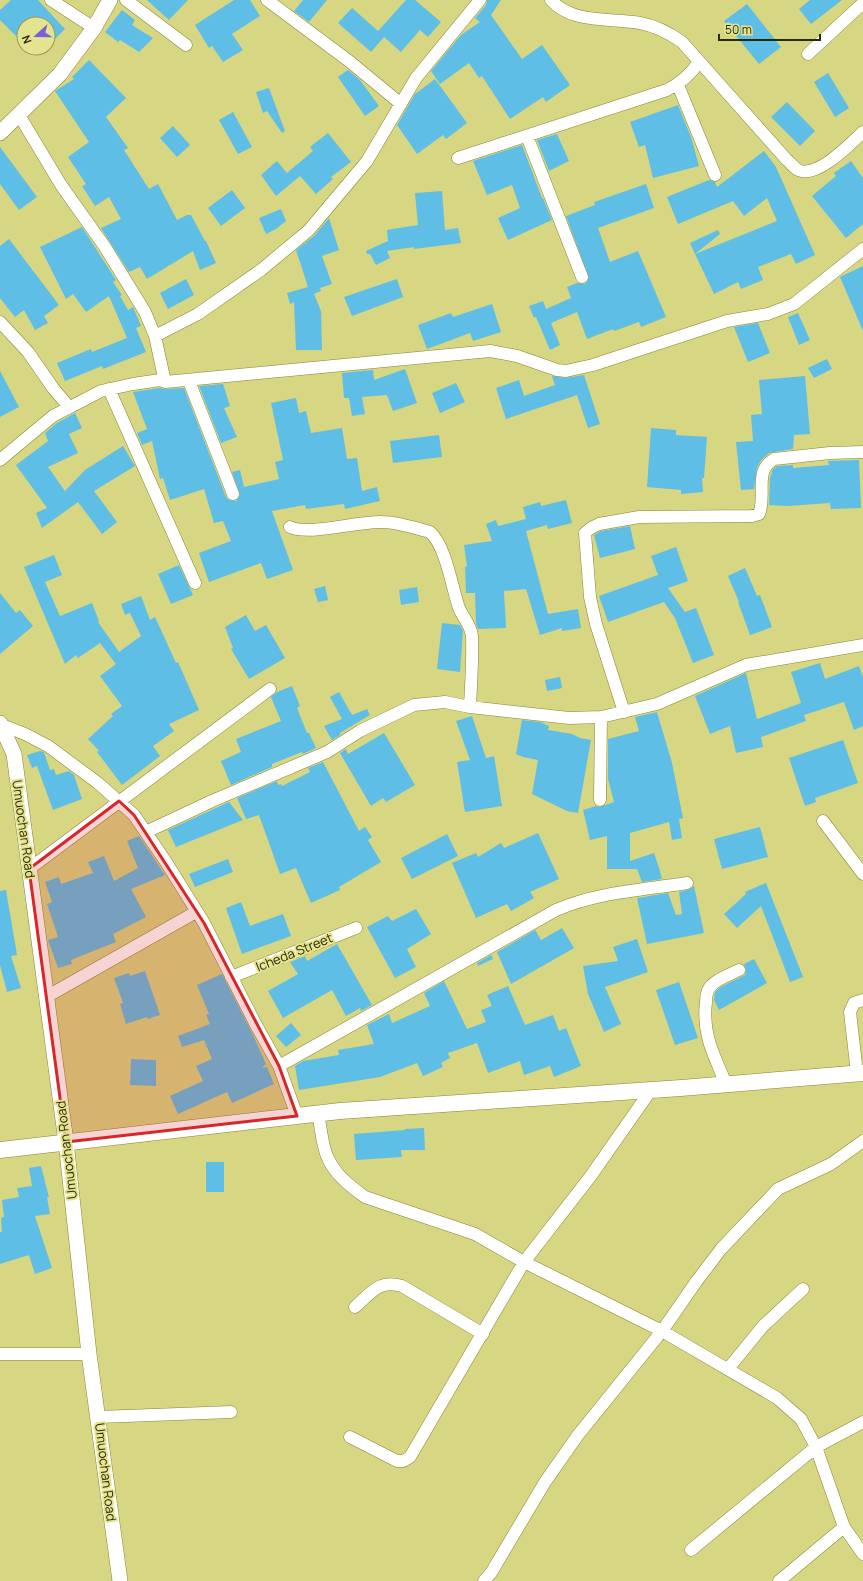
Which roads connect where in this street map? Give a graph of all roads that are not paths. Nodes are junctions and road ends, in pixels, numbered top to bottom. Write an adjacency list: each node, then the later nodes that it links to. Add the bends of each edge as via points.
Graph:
1 (51, 0): 8 (street)
2 (110, 0): 8 (street)
3 (126, 0): 9 (street)
4 (267, 0): 13 (street, via 349,61)
5 (480, 0): 13 (street, via 416,78)
6 (551, 0): 11 (street, via 567,12 579,16 640,23 664,30 682,42)
7 (863, 3): 10 (street)
8 (94, 28): 14 (street, via 60,74)
9 (186, 45)
10 (808, 54)
11 (699, 62): 12 (street); 15 (street, via 798,170 820,168)
12 (678, 85): 17 (street); 19 (street)
13 (401, 104): 23 (street, via 367,161 309,230 261,270 204,309)
14 (19, 115): 16 (street); 23 (street, via 61,185 105,247 145,312)
15 (863, 132)
16 (0, 133)
17 (527, 136): 18 (street); 21 (street)
18 (458, 158)
19 (715, 175)
20 (863, 249): 24 (street, via 794,304 768,314 727,321 594,365 557,370 517,356 490,351)
21 (582, 277)
22 (0, 322): 27 (street, via 28,352)
23 (155, 336): 25 (street)
24 (189, 380): 25 (street); 30 (street)
25 (165, 382): 26 (street, via 160,380)
26 (109, 389): 27 (street); 32 (street)
27 (69, 407): 29 (street)
28 (863, 452): 36 (street, via 830,452 774,459 767,463 762,476 760,514 639,517 599,524 588,530 585,534 590,597)
29 (0, 460)
30 (233, 494)
31 (290, 527): 35 (street, via 308,530 382,522 430,532 435,536 460,610 472,635)
32 (195, 583)
33 (863, 645): 36 (street, via 746,665 657,704)
34 (270, 688): 40 (street)
35 (470, 707): 37 (street, via 569,718); 42 (street, via 445,702 414,705 360,731 327,752)
36 (624, 712): 37 (street)
37 (601, 717): 39 (street)
38 (1, 724): 40 (street, via 48,746); 43 (street, Umuochan Road, via 14,754)
39 (600, 800)
40 (119, 801): 42 (street, via 134,815); 43 (street)
41 (823, 822): 44 (street)
42 (146, 832): 46 (street)
43 (29, 869): 50 (street, Umuochan Road)
44 (863, 874)
45 (687, 883): 52 (street, via 594,897 556,910)
46 (196, 912): 49 (street); 50 (street)
47 (356, 928): 49 (street, Icheda Street)
48 (739, 970): 54 (street, via 712,985 707,994 705,1008 706,1034)
49 (231, 977): 52 (street)
50 (46, 997): 59 (street, Umuochan Road)
51 (863, 1000): 53 (street, via 854,1003 850,1012)
52 (279, 1066): 57 (street)
53 (860, 1073): 54 (main road)
54 (726, 1084): 55 (main road)
55 (651, 1090): 56 (main road); 61 (street, via 590,1177)
56 (318, 1114): 57 (main road); 61 (street, via 327,1156 339,1176 360,1194 475,1234)
57 (296, 1116): 59 (main road)
58 (863, 1141): 64 (street, via 831,1164 772,1194 721,1250)
59 (66, 1142): 60 (main road); 67 (street, Umuochan Road)
60 (0, 1150)
61 (524, 1262): 64 (street); 65 (street)
62 (803, 1289): 68 (street, via 762,1326)
63 (355, 1307): 65 (street, via 377,1288 393,1283)
64 (662, 1331): 68 (street); 78 (street, via 578,1435 545,1482)
65 (482, 1334): 72 (street, via 410,1457 397,1461)
66 (0, 1354): 67 (street)
67 (89, 1354): 70 (street, Umuochan Road)
68 (728, 1369): 73 (street, via 777,1398 801,1419)
69 (230, 1412): 70 (street)
70 (99, 1417): 77 (street, Umuochan Road)
71 (863, 1422): 73 (street)
72 (350, 1437)
73 (816, 1447): 74 (street); 75 (street)
74 (844, 1527): 76 (street); 79 (street)
75 (691, 1550)
76 (863, 1554)
77 (120, 1581)
78 (484, 1581)
79 (779, 1581)

